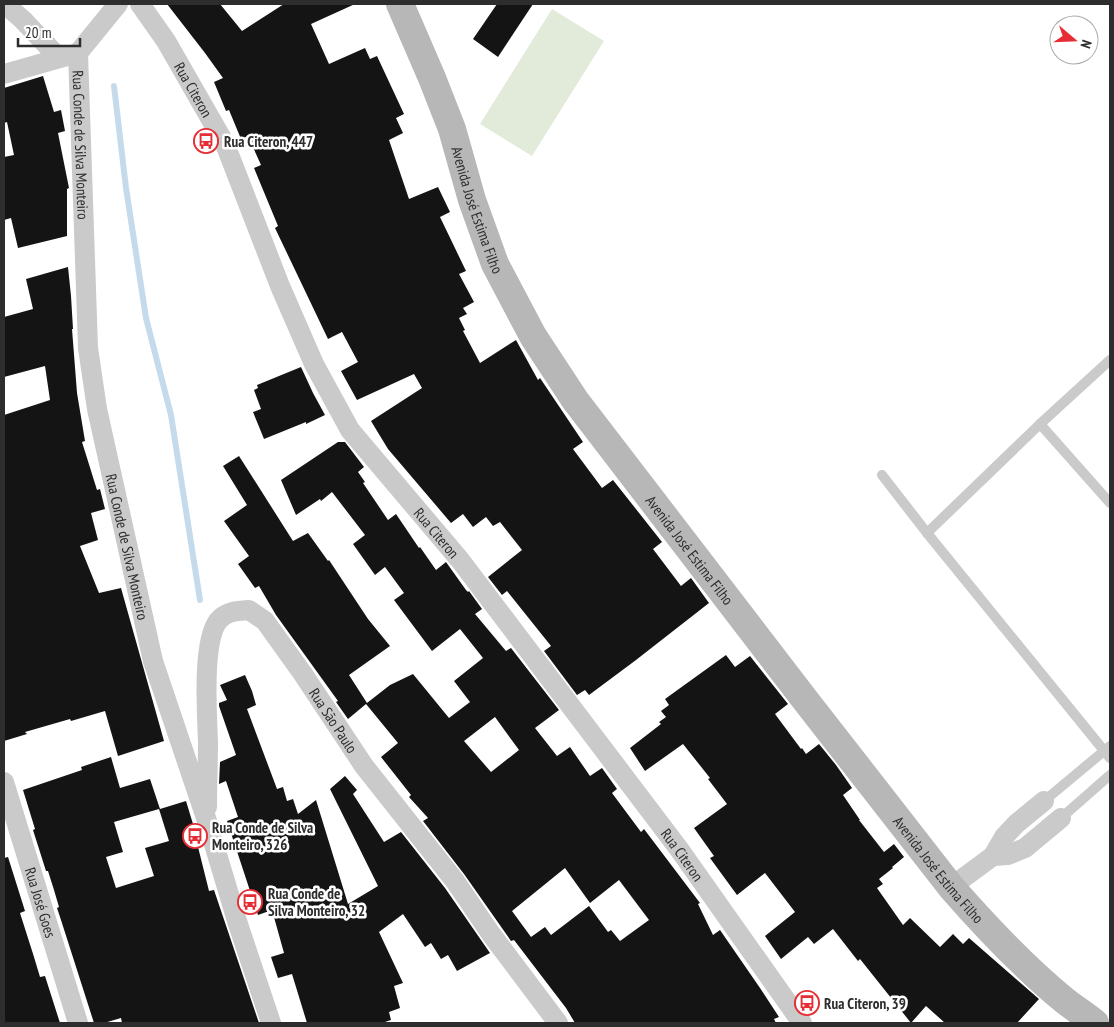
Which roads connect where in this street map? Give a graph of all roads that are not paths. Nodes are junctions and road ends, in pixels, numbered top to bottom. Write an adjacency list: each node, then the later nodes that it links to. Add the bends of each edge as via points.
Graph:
1 (5, 4): 5 (street)
2 (118, 4): 5 (street)
3 (140, 4): 23 (street, Rua Citeron, via 166,41 224,144 314,364 350,430 466,568 679,848)
4 (400, 4): 19 (street, Avenida José Estima Filho, via 452,128 472,200 495,264 532,336 576,400)
5 (69, 55): 6 (street); 17 (street, Rua Conde de Silva Monteiro, via 88,348 97,409 153,661)
6 (4, 74)
7 (1110, 360): 8 (lane)
8 (1040, 424): 10 (lane); 11 (lane)
9 (882, 475): 11 (lane)
10 (1110, 503)
11 (926, 533): 12 (lane)
12 (1108, 752): 15 (lane)
13 (1110, 776): 16 (lane)
14 (4, 782): 20 (street, Rua José Goes)
15 (1044, 800): 18 (street, via 1004,837)
16 (1061, 818): 18 (street, via 1025,848 1008,855)
17 (207, 821): 21 (street, Rua Conde de Silva Monteiro); 22 (street, Rua São Paulo, via 206,699 210,641 218,621 228,612 249,610 265,621 364,766 455,881)
18 (993, 856): 19 (street)
19 (951, 887): 24 (street, Avenida José Estima Filho, via 1028,967)
20 (78, 1023)
21 (271, 1023)
22 (558, 1023)
23 (802, 1023)
24 (1095, 1023)

